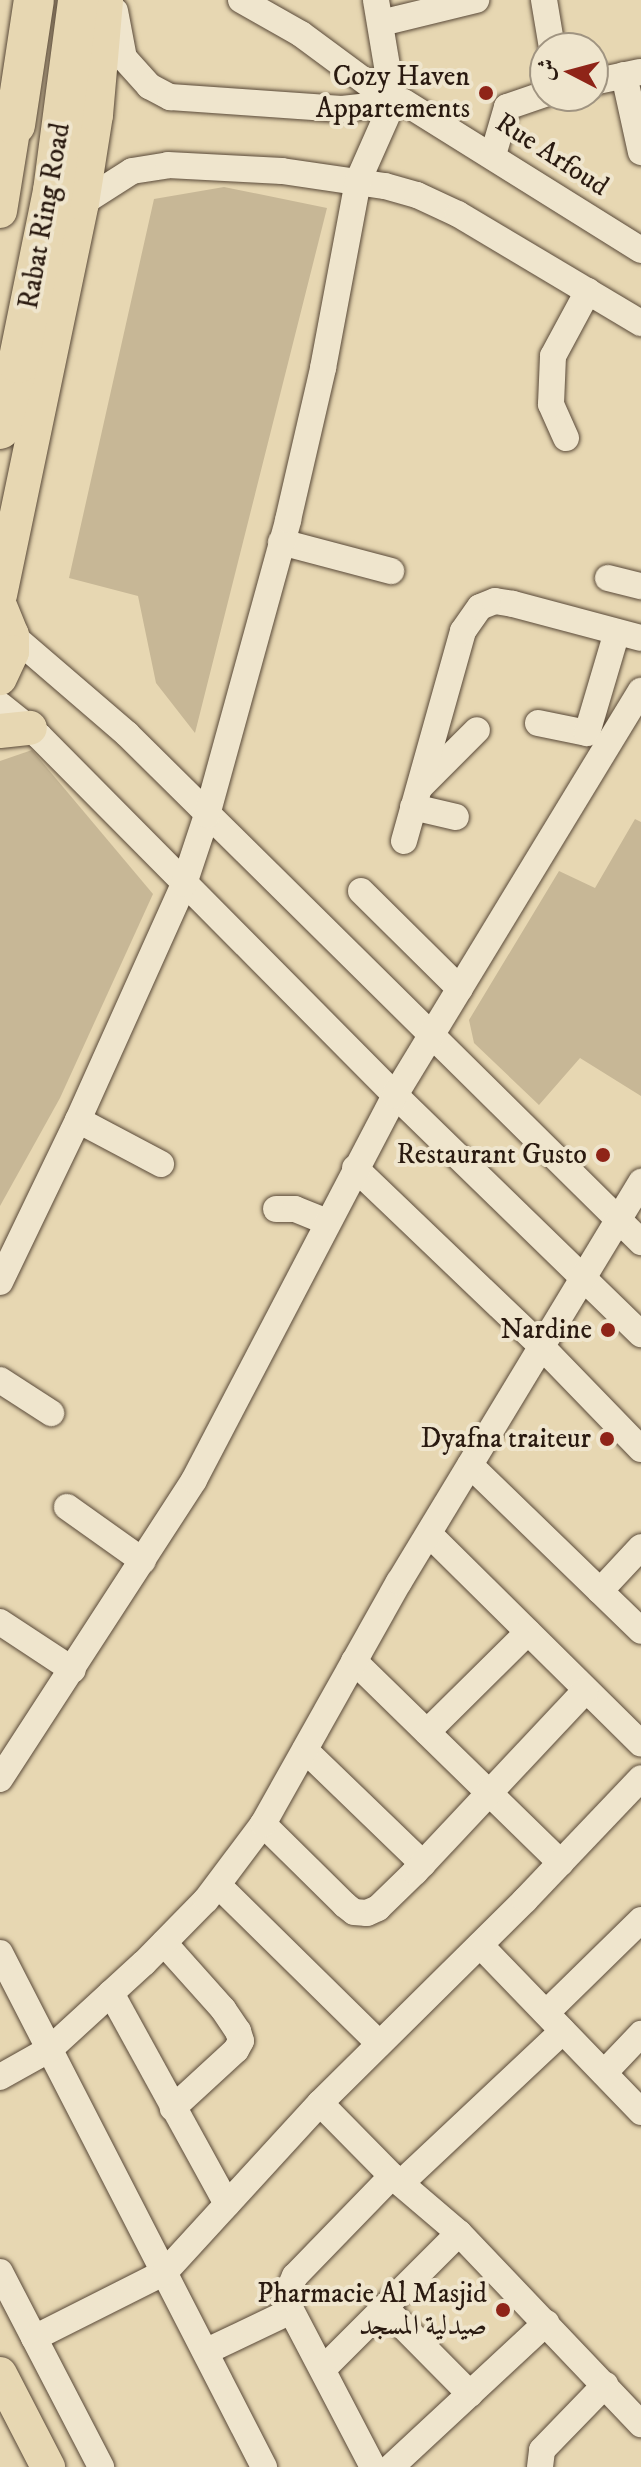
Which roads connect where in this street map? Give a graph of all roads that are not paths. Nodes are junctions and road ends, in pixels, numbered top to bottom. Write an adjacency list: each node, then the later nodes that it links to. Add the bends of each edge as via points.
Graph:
1 (26, 0): 17 (main road)
2 (34, 0): 17 (highway)
3 (55, 0): 26 (highway, Rabat Ring Road, via 42,119)
4 (78, 0): 27 (highway, Rabat Ring Road, via 53,191)
5 (106, 0): 21 (main road)
6 (114, 0): 15 (street, Rue Arfoud, via 124,58 149,86 170,97 342,109)
7 (241, 0): 15 (street, via 338,60)
8 (476, 0): 10 (street)
9 (544, 0): 11 (street)
10 (379, 12): 15 (street)
11 (549, 32)
12 (632, 73): 13 (street); 16 (street)
13 (609, 78)
14 (529, 99): 19 (street, via 507,107)
15 (393, 102): 19 (street, Rue Arfoud, via 429,114); 20 (street)
16 (637, 110): 18 (street)
17 (15, 125): 22 (main road)
18 (641, 152)
19 (493, 155): 23 (street, Rue Arfoud)
20 (358, 181): 21 (street, via 282,171 148,166); 24 (street, via 417,195 458,214); 29 (street, via 323,368)
21 (82, 203): 33 (main road)
22 (0, 211)
23 (637, 244)
24 (588, 291): 25 (street); 28 (street, via 553,356 551,404)
25 (641, 323)
26 (0, 355)
27 (0, 429)
28 (566, 438)
29 (281, 542): 30 (street); 43 (street)
30 (391, 571)
31 (608, 578): 32 (street)
32 (641, 586)
33 (0, 595)
34 (6, 621): 36 (main road, via 12,652); 43 (street)
35 (629, 635): 39 (street, via 587,733); 42 (street, via 513,604 495,601 480,607 463,631)
36 (0, 678)
37 (641, 691): 48 (street)
38 (0, 705): 40 (street)
39 (538, 723)
40 (15, 730): 46 (street)
41 (477, 730): 42 (street)
42 (416, 798): 44 (street); 45 (street)
43 (207, 815): 46 (street); 49 (street)
44 (456, 817)
45 (404, 841)
46 (184, 884): 50 (street); 51 (street)
47 (361, 891): 48 (street)
48 (460, 989): 49 (street)
49 (431, 1036): 50 (street); 56 (street)
50 (395, 1095): 53 (street); 59 (street)
51 (78, 1120): 52 (street); 60 (street)
52 (161, 1164)
53 (355, 1168): 57 (street); 62 (street)
54 (641, 1182): 56 (street)
55 (276, 1209): 57 (street, via 295,1209)
56 (618, 1220): 58 (street); 59 (street)
57 (328, 1222): 70 (street, via 221,1431)
58 (641, 1242)
59 (582, 1276): 61 (street); 62 (street)
60 (0, 1282)
61 (641, 1334)
62 (542, 1347): 65 (street); 66 (street)
63 (0, 1380): 64 (street)
64 (51, 1413)
65 (641, 1449)
66 (470, 1465): 68 (street); 71 (street)
67 (67, 1507): 70 (street)
68 (429, 1534): 74 (street); 75 (street)
69 (641, 1547): 71 (street)
70 (143, 1561): 76 (street)
71 (600, 1591): 73 (street)
72 (0, 1622): 76 (street)
73 (641, 1631)
74 (528, 1632): 77 (street); 78 (street)
75 (354, 1661): 78 (street); 80 (street)
76 (73, 1670): 82 (street)
77 (585, 1691): 79 (street); 83 (street)
78 (427, 1732): 83 (street)
79 (641, 1744)
80 (305, 1750): 84 (street); 86 (street)
81 (641, 1778): 85 (street)
82 (0, 1779)
83 (488, 1791): 85 (street); 86 (street)
84 (263, 1824): 86 (street, via 345,1905 361,1914 378,1908); 87 (street)
85 (561, 1863): 90 (street)
86 (423, 1864)
87 (218, 1885): 89 (street); 95 (street)
88 (641, 1920): 93 (street)
89 (164, 1943): 92 (street); 100 (street, via 223,2009 241,2041)
90 (480, 1945): 93 (street); 95 (street)
91 (0, 1953): 96 (street)
92 (111, 1993): 96 (street); 100 (street)
93 (554, 2022): 97 (street); 102 (street)
94 (641, 2034): 97 (street)
95 (379, 2043): 99 (street)
96 (50, 2049): 98 (street); 106 (street)
97 (604, 2073): 101 (street)
98 (0, 2077)
99 (320, 2103): 102 (street); 103 (street)
100 (173, 2108): 103 (street)
101 (641, 2112)
102 (397, 2179): 104 (street); 108 (street, via 295,2276 286,2291)
103 (227, 2204): 106 (street)
104 (459, 2233): 107 (street); 109 (street)
105 (0, 2272): 110 (street)
106 (165, 2272): 110 (street); 111 (street)
107 (385, 2308): 112 (street); 115 (street)
108 (291, 2311): 111 (street); 112 (street)
109 (546, 2323): 114 (street); 115 (street)
110 (34, 2338): 120 (street)
111 (207, 2351): 121 (street)
112 (323, 2369): 122 (street)
113 (0, 2374): 119 (main road)
114 (605, 2385): 117 (street); 124 (street, via 542,2450)
115 (470, 2394): 123 (street)
116 (0, 2417): 118 (main road)
117 (641, 2424)
118 (25, 2467)
119 (48, 2467)
120 (101, 2467)
121 (264, 2467)
122 (373, 2467)
123 (391, 2467)
124 (540, 2467)

